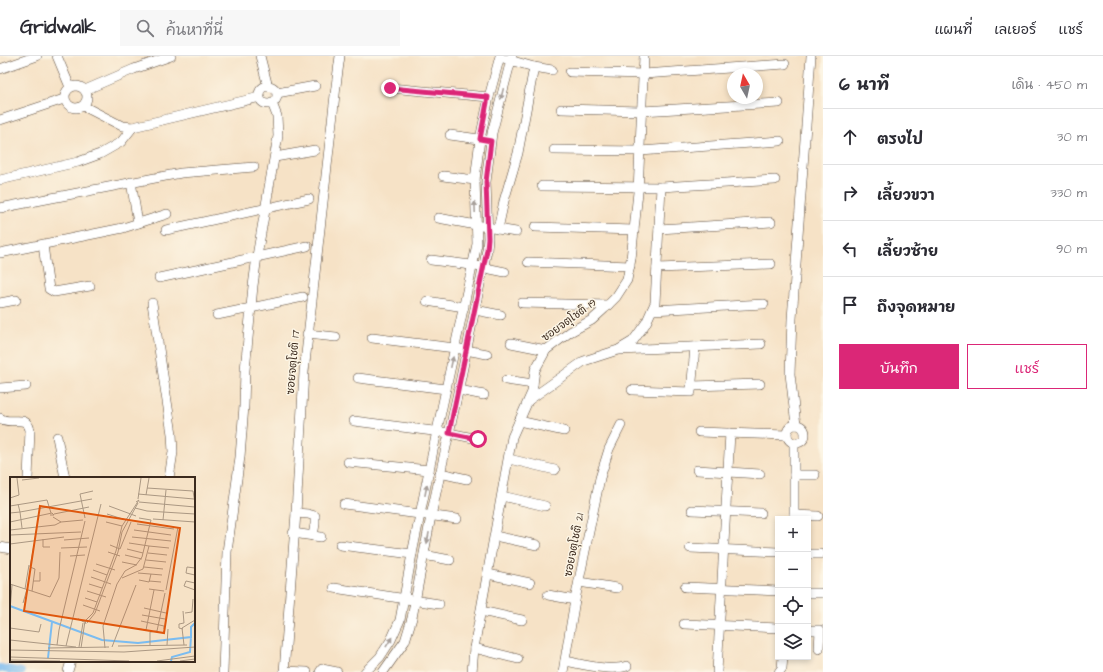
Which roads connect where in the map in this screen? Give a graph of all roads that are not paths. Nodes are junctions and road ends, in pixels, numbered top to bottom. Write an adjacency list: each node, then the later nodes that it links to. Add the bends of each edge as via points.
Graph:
1 (37, 56): 12 (street)
2 (57, 56): 18 (street)
3 (171, 56): 20 (street, via 134,68)
4 (260, 56): 16 (street)
5 (340, 56): 92 (street, ซอยจตุโชติ 17)
6 (497, 56): 9 (street); 23 (street)
7 (644, 56): 15 (street, ซอยจตุโชติ 19)
8 (811, 56): 118 (street, via 792,319 790,374)
9 (511, 58): 11 (street); 34 (street, one-way to 34)
10 (785, 64): 15 (street)
11 (534, 67): 13 (street); 59 (street, via 518,153)
12 (0, 69)
13 (552, 70)
14 (570, 72): 15 (street)
15 (644, 74): 29 (street, ซอยจตุโชติ 19)
16 (268, 86): 21 (street, via 274,88); 22 (street, via 261,91)
17 (315, 86): 21 (street)
18 (70, 87): 20 (street, via 76,86); 24 (street, via 65,92)
19 (390, 88): 23 (street)
20 (85, 90): 27 (street, via 87,97)
21 (277, 93): 25 (street)
22 (260, 97): 25 (street, via 263,102); 31 (street)
23 (488, 97): 33 (street)
24 (64, 99): 27 (street, via 72,108); 30 (street)
25 (272, 103): 39 (street, via 279,125)
26 (779, 103): 29 (street)
27 (83, 106): 31 (street, via 122,126)
28 (561, 109): 29 (street)
29 (642, 111): 38 (street, ซอยจตุโชติ 19)
30 (0, 120)
31 (133, 127): 42 (street, via 121,142 100,154 78,162)
32 (450, 135): 33 (street)
33 (480, 139): 34 (street); 43 (street)
34 (491, 141): 57 (street, via 486,182)
35 (780, 141): 38 (street)
36 (315, 150): 39 (street)
37 (554, 150): 38 (street)
38 (640, 152): 48 (street, ซอยจตุโชติ 19)
39 (275, 157): 51 (street)
40 (254, 167): 45 (street, via 181,173)
41 (443, 176): 43 (street)
42 (0, 180)
43 (475, 180): 56 (street, one-way to 43)
44 (775, 180): 47 (street)
45 (131, 182): 50 (street); 55 (street)
46 (542, 186): 48 (street)
47 (661, 187): 48 (street); 60 (street)
48 (638, 188): 62 (street, ซอยจตุโชติ 19)
49 (309, 199): 51 (street)
50 (0, 208)
51 (265, 208): 61 (street); 67 (street)
52 (167, 214): 55 (street)
53 (438, 218): 56 (street)
54 (772, 222): 60 (street)
55 (138, 223): 64 (street)
56 (476, 224): 57 (street); 71 (street, via 477,244)
57 (488, 226): 59 (street); 73 (street)
58 (535, 227): 62 (street)
59 (498, 229): 63 (street)
60 (659, 229): 74 (street)
61 (166, 230)
62 (634, 230): 72 (street, ซอยจตุโชติ 19)
63 (516, 232)
64 (43, 244): 66 (street); 77 (street, via 49,289 54,292)
65 (307, 246): 67 (street)
66 (0, 253)
67 (257, 256): 76 (street); 87 (street)
68 (431, 260): 71 (street)
69 (528, 262): 72 (street)
70 (771, 264): 74 (street)
71 (471, 265): 73 (street); 86 (street)
72 (630, 266): 85 (street, ซอยจตุโชติ 19, via 627,280)
73 (483, 268): 75 (street); 88 (street)
74 (657, 268): 89 (street, via 655,303)
75 (505, 272)
76 (158, 278)
77 (90, 286)
78 (303, 297): 87 (street)
79 (16, 300): 81 (street)
80 (427, 301): 86 (street)
81 (0, 303)
82 (152, 303): 141 (street, via 172,434 173,452)
83 (522, 303): 85 (street)
84 (764, 304): 89 (street)
85 (608, 305): 100 (street, ซอยจตุโชติ 19, via 592,320)
86 (464, 306): 98 (street)
87 (251, 307): 90 (street); 200 (street, via 241,449 227,552)
88 (475, 310): 91 (street); 99 (street)
89 (652, 310): 101 (street, via 633,341)
90 (217, 315)
91 (501, 315)
92 (307, 334): 93 (street); 148 (street, ซอยจตุโชติ 17)
93 (336, 337)
94 (372, 338): 98 (street)
95 (511, 343): 100 (street)
96 (761, 344): 97 (street)
97 (695, 347): 101 (street); 108 (street)
98 (455, 348): 99 (street); 110 (street, one-way to 98)
99 (467, 350): 102 (street); 111 (street)
100 (546, 350): 105 (street, ซอยจตุโชติ 19, via 535,370)
101 (618, 350): 114 (street, via 584,361)
102 (487, 354)
103 (358, 378): 110 (street)
104 (506, 380): 105 (street)
105 (533, 384): 114 (street, ซอยจตุโชติ 19)
106 (760, 384): 108 (street)
107 (26, 386): 109 (street)
108 (691, 386): 112 (street, via 690,392)
109 (0, 388)
110 (446, 389): 120 (street)
111 (459, 390): 113 (street); 123 (street)
112 (632, 390)
113 (484, 396)
114 (529, 400): 117 (street, ซอยจตุโชติ 19)
115 (0, 418): 139 (street, via 25,421 29,424)
116 (354, 421): 120 (street)
117 (519, 421): 121 (street); 129 (street, ซอยจตุโชติ 19, via 512,437)
118 (796, 425): 125 (street, via 790,427); 128 (street, via 801,426 805,434 800,442)
119 (621, 426): 171 (street, ซอยจตุโชติ 21, via 609,449 600,478)
120 (437, 431): 123 (street); 131 (street)
121 (564, 431)
122 (699, 432): 124 (street)
123 (449, 433): 127 (street); 135 (street)
124 (730, 433): 125 (street); 134 (street)
125 (786, 435): 128 (street)
126 (57, 437): 140 (street)
127 (478, 439)
128 (794, 443): 137 (street)
129 (508, 459): 132 (street); 143 (street, ซอยจตุโชติ 19)
130 (348, 462): 131 (street)
131 (430, 470): 150 (street, one-way to 131)
132 (555, 470)
133 (697, 470): 134 (street)
134 (728, 472): 136 (street); 147 (street)
135 (440, 473): 142 (street); 151 (street)
136 (760, 474)
137 (794, 475): 138 (street); 152 (street)
138 (815, 475)
139 (28, 477)
140 (65, 477)
141 (169, 477)
142 (467, 479)
143 (502, 496): 145 (street); 157 (street, ซอยจตุโชติ 19)
144 (344, 504): 150 (street)
145 (545, 506)
146 (692, 510): 147 (street)
147 (726, 512): 149 (street); 163 (street)
148 (296, 513): 156 (street, ซอยจตุโชติ 17); 156 (street, via 315,516 317,537)
149 (761, 513)
150 (421, 514): 151 (street); 165 (street)
151 (431, 516): 155 (street); 168 (street, one-way to 168)
152 (794, 516)
153 (811, 516): 154 (street)
154 (818, 516)
155 (457, 520)
156 (294, 533): 199 (street, ซอยจตุโชติ 17)
157 (495, 536): 159 (street); 170 (street, ซอยจตุโชติ 19)
158 (340, 545): 165 (street)
159 (537, 545)
160 (0, 547): 162 (street)
161 (690, 548): 163 (street)
162 (10, 549)
163 (724, 550): 164 (street); 176 (street)
164 (775, 552)
165 (412, 554): 181 (street)
166 (811, 554): 167 (street)
167 (820, 554)
168 (424, 555): 169 (street); 183 (street)
169 (450, 560)
170 (488, 574): 172 (street); 185 (street, ซอยจตุโชติ 19)
171 (579, 582): 175 (street); 182 (street, ซอยจตุโชติ 21)
172 (530, 583)
173 (685, 587): 176 (street)
174 (334, 588): 181 (street)
175 (617, 588)
176 (722, 589): 177 (street); 188 (street)
177 (775, 591)
178 (811, 593): 179 (street)
179 (820, 593)
180 (548, 595): 182 (street)
181 (404, 598): 183 (street); 204 (street, one-way to 181, via 380,657 391,640 400,620)
182 (575, 600): 195 (street, ซอยจตุโชติ 21)
183 (416, 601): 184 (street); 205 (street, via 405,641)
184 (439, 604)
185 (481, 611): 186 (street); 191 (street, ซอยจตุโชติ 19)
186 (522, 620)
187 (684, 624): 188 (street)
188 (720, 626): 189 (street); 208 (street)
189 (775, 628)
190 (811, 630): 192 (street, via 820,630)
191 (474, 648): 193 (street); 206 (street, ซอยจตุโชติ 19)
192 (819, 649)
193 (518, 659)
194 (783, 660): 209 (street)
195 (565, 661): 197 (street, via 612,669); 207 (street, ซอยจตุโชติ 21)
196 (71, 662): 198 (street)
197 (627, 666)
198 (68, 671)
199 (284, 671): 201 (street)
200 (223, 672)
201 (307, 672)
202 (320, 672): 203 (street, via 322,669)
203 (337, 672)
204 (364, 672)
205 (383, 672)
206 (472, 672)
207 (562, 672)
208 (717, 672)
209 (779, 672)

